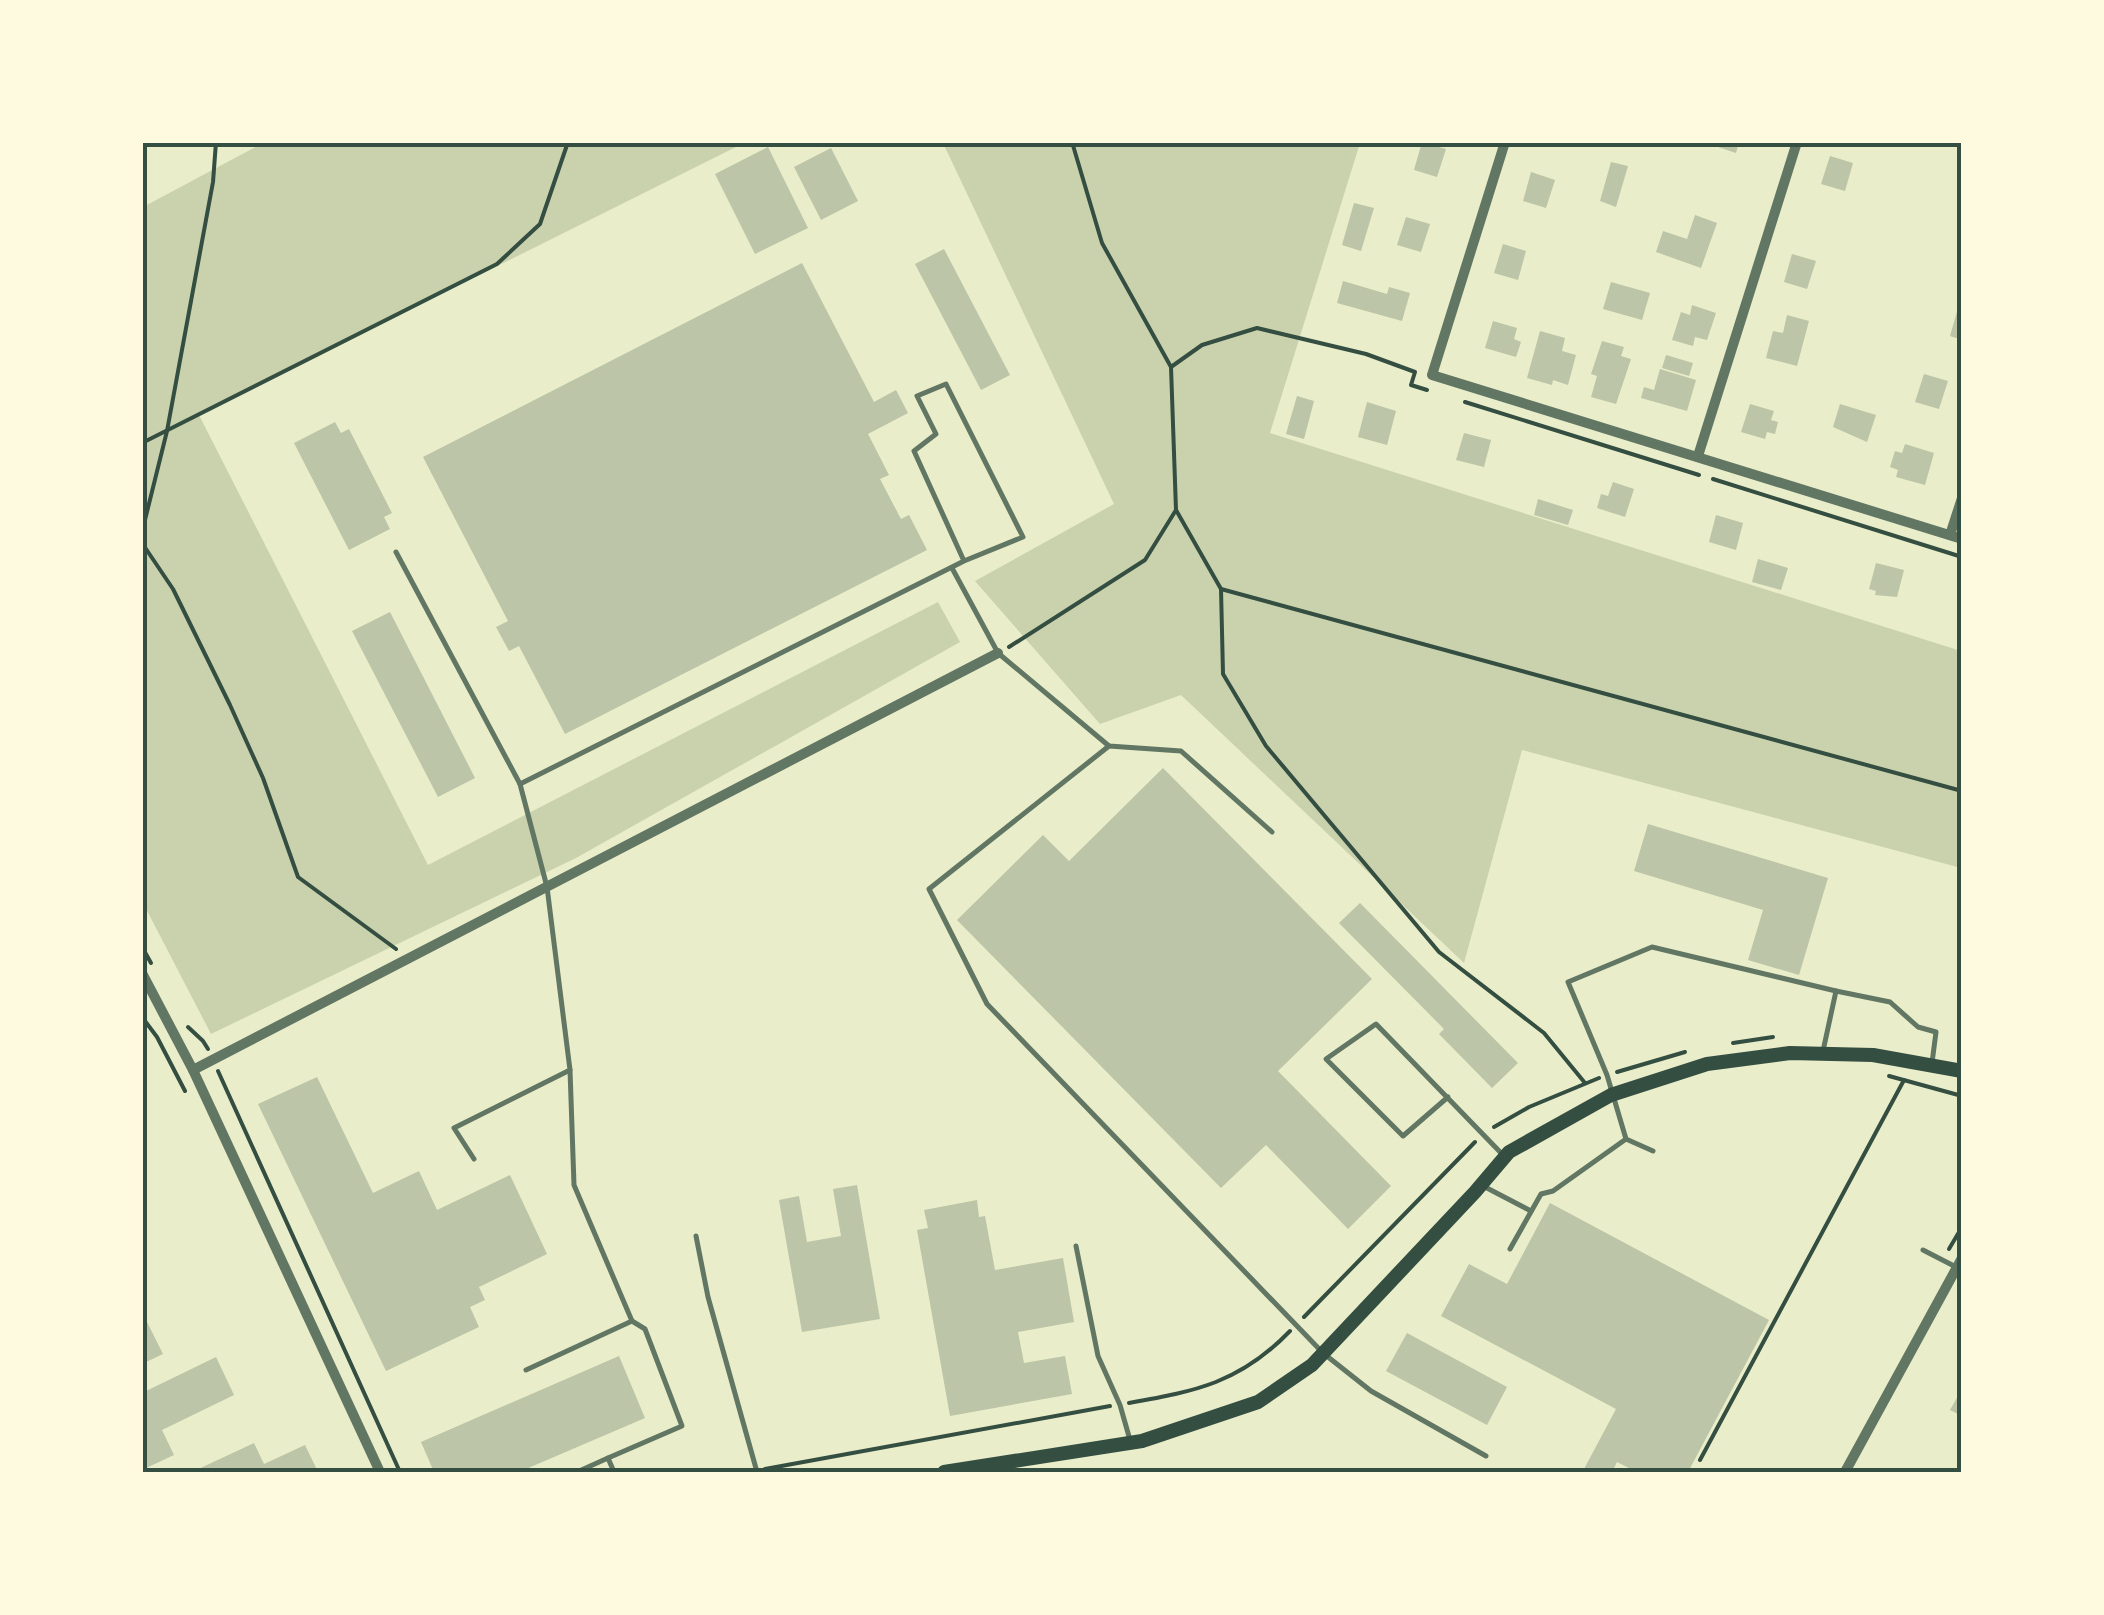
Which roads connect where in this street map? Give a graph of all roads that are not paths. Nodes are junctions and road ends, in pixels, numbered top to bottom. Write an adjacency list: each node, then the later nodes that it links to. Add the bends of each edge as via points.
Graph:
1 (1505, 142): 3 (street, via 1432,375)
2 (1796, 142): 3 (street)
3 (1698, 456): 5 (street)
4 (1962, 498): 5 (street)
5 (1956, 537)
6 (396, 552): 11 (lane)
7 (964, 562): 7 (lane, via 914,451 936,434 917,396 946,384 1023,537); 8 (lane)
8 (952, 568): 9 (lane); 11 (lane)
9 (998, 654): 10 (lane); 13 (street)
10 (1109, 746): 12 (lane, via 1181,751); 35 (lane, via 929,890 987,1004)
11 (520, 784): 13 (lane)
12 (1272, 832)
13 (547, 888): 18 (street); 19 (lane)
14 (142, 973): 18 (street)
15 (1836, 992): 16 (lane); 17 (lane, via 1890,1002 1918,1027 1936,1032); 21 (lane, via 1652,947 1568,982)
16 (1823, 1051): 17 (main road); 21 (main road, via 1707,1064)
17 (1931, 1066): 20 (main road)
18 (193, 1070): 40 (street)
19 (570, 1070): 26 (lane, via 454,1128); 34 (lane, via 574,1185)
20 (1957, 1073)
21 (1611, 1094): 23 (lane); 25 (main road)
22 (1448, 1096): 22 (lane, via 1376,1024 1326,1059 1403,1136); 25 (lane)
23 (1626, 1139): 24 (lane); 28 (lane, via 1540,1194)
24 (1653, 1152)
25 (1505, 1157): 27 (main road)
26 (474, 1159)
27 (1482, 1185): 28 (lane); 35 (main road)
28 (1531, 1210): 31 (lane)
29 (696, 1236): 43 (lane)
30 (1076, 1246): 37 (lane, via 1098,1356)
31 (1510, 1249)
32 (1922, 1250): 33 (lane)
33 (1959, 1263): 45 (street)
34 (632, 1321): 36 (lane); 39 (lane, via 645,1329 682,1426)
35 (1323, 1353): 37 (main road, via 1258,1402); 38 (lane, via 1370,1391)
36 (526, 1370)
37 (1130, 1443): 44 (main road)
38 (1486, 1456)
39 (608, 1458): 41 (lane); 42 (lane)
40 (380, 1472)
41 (577, 1472)
42 (614, 1472)
43 (757, 1472)
44 (944, 1472)
45 (1845, 1472)

